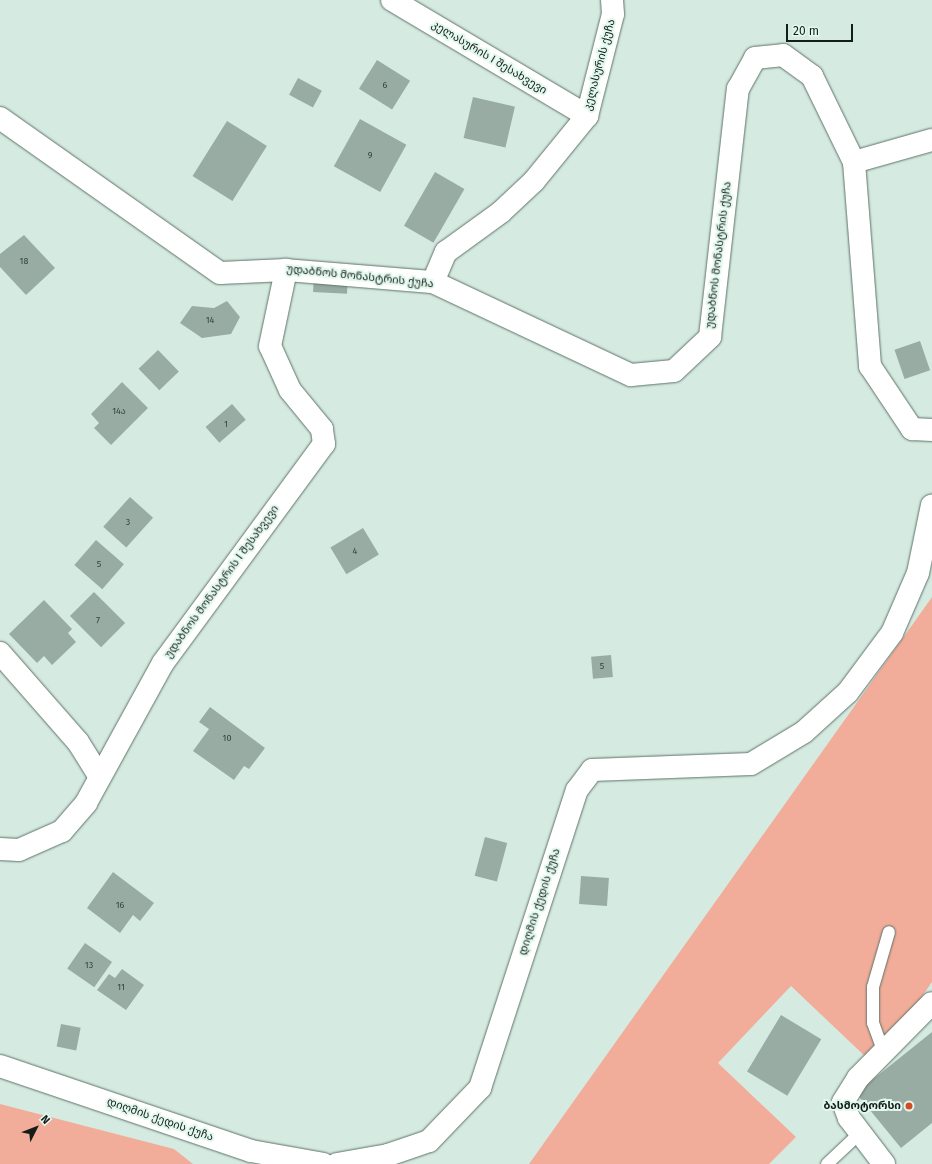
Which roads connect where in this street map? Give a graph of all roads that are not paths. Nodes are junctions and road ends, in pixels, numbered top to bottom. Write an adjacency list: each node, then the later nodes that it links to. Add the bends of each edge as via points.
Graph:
1 (392, 0): 3 (street, კელასურის I შესახვევი)
2 (612, 0): 3 (street, კელასურის ქუჩა, via 614,14)
3 (587, 116): 8 (street, კელასურის ქუჩა, via 534,181 501,212 446,252)
4 (0, 118): 7 (street, უდაბნოს მონასტრის ქუჩა, via 220,273)
5 (932, 140): 6 (street)
6 (854, 162): 8 (street, უდაბნოს მონასტრის ქუჩა, via 812,76 783,55 755,58 738,89 710,337 674,372 631,375); 9 (street, უდაბნოს მონასტრის ქუჩა, via 870,366 912,429)
7 (286, 270): 8 (street, უდაბნოს მონასტრის ქუჩა); 12 (street, უდაბნოს მონასტრის I შესახვევი, via 270,346 290,390 322,429 324,444 163,663)
8 (433, 282)
9 (932, 430)
10 (932, 505): 20 (street, დიღმის ქედის ქუჩა, via 918,573 892,633 848,692 804,732 751,764 592,770 577,790 480,1088 429,1141 388,1155)
11 (0, 653): 12 (street, via 78,742)
12 (99, 776): 13 (street, უდაბნოს მონასტრის I შესახვევი, via 86,803 62,831 19,850)
13 (0, 849)
14 (889, 932): 16 (lane, via 873,987 873,1023)
15 (932, 1003): 16 (street)
16 (884, 1053): 18 (street, via 858,1078 843,1102)
17 (0, 1066): 19 (street, დიღმის ქედის ქუჩა, via 251,1151)
18 (860, 1133): 21 (lane); 22 (street)
19 (323, 1164)
20 (337, 1164)
21 (827, 1164)
22 (884, 1164)

